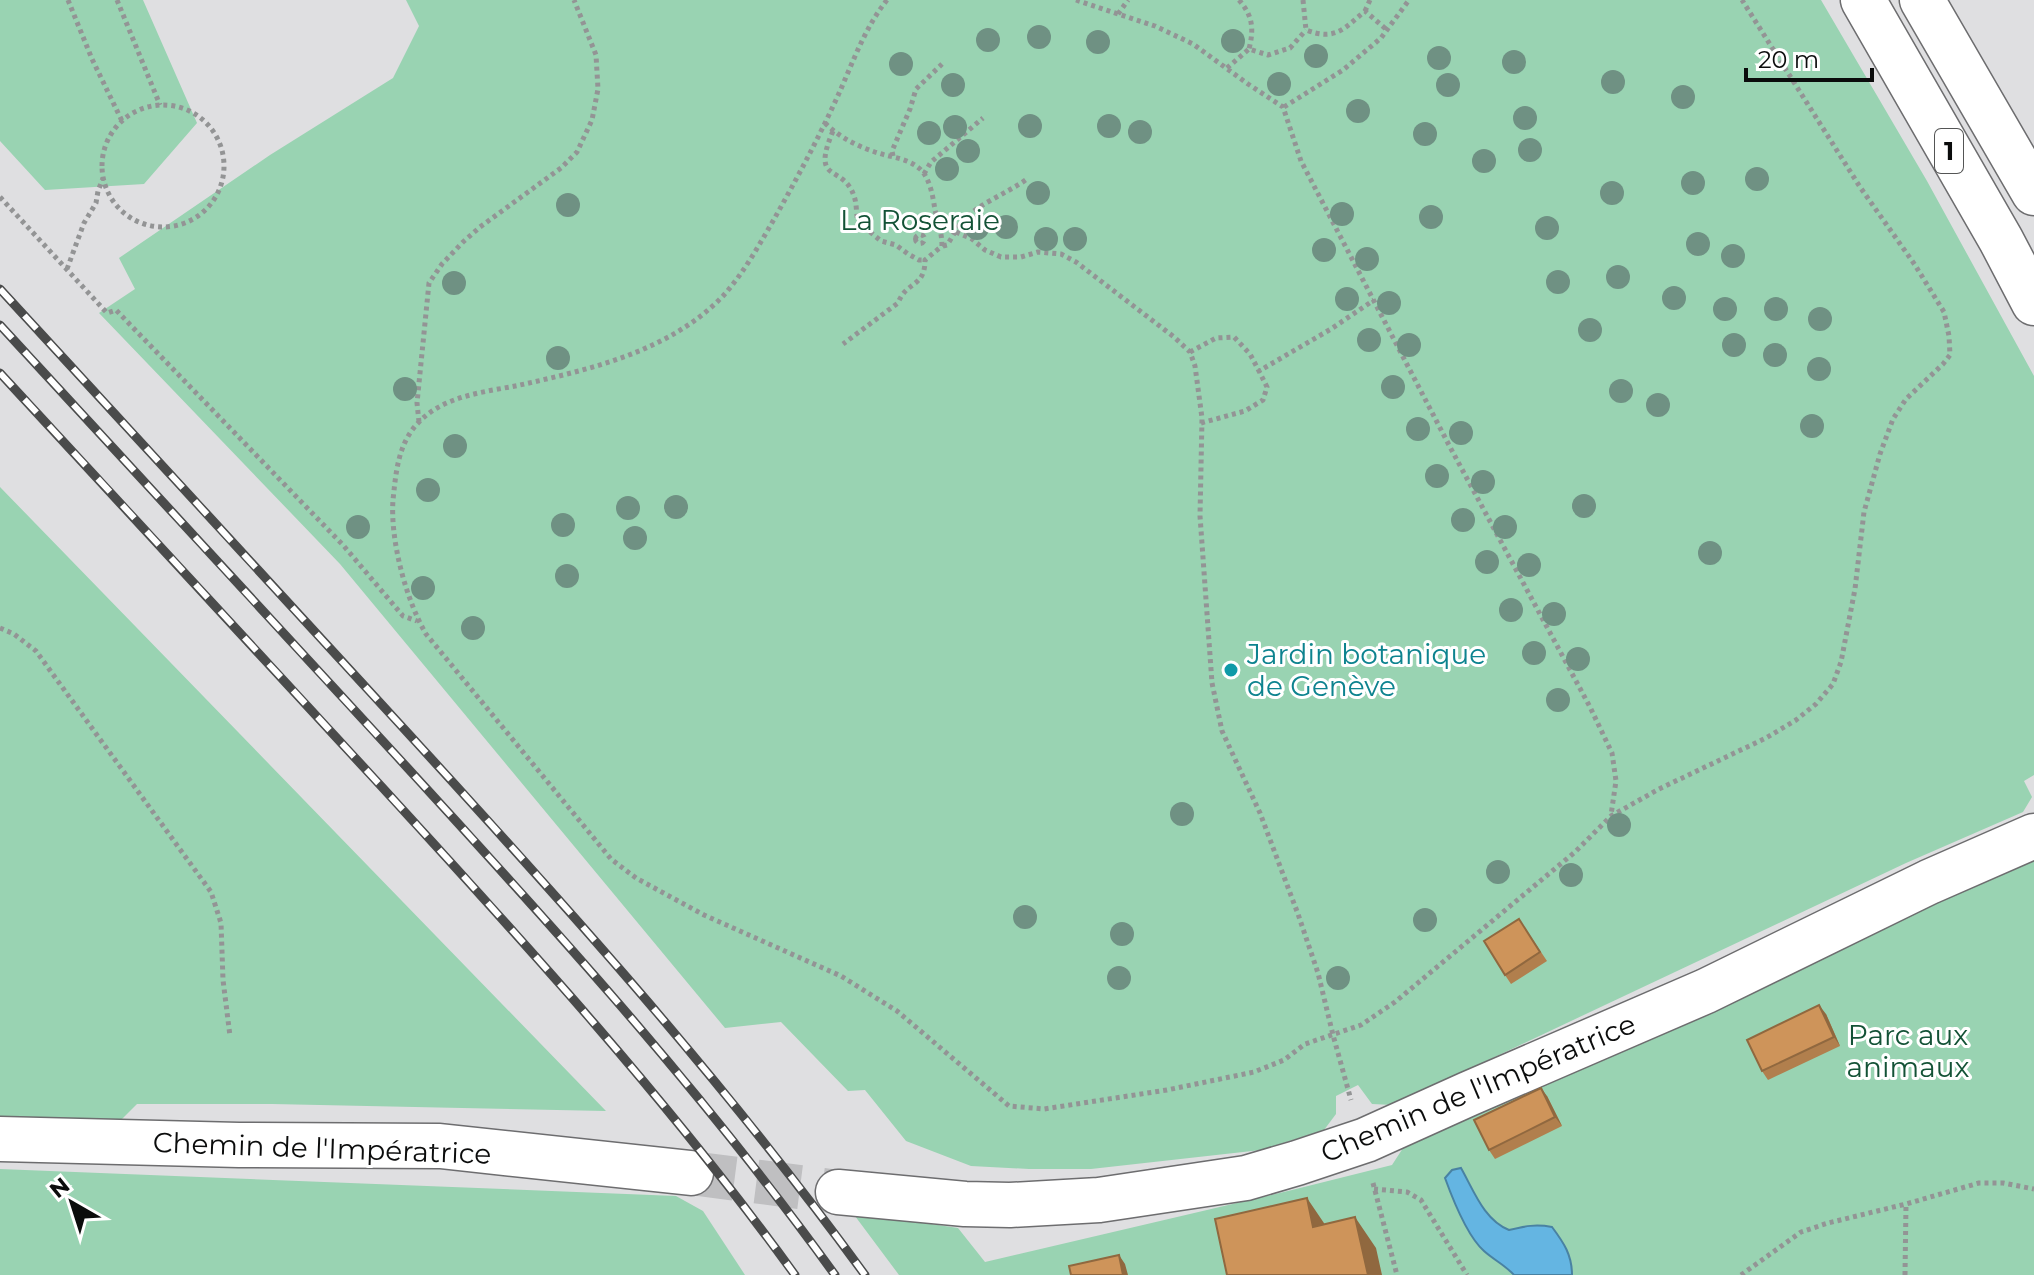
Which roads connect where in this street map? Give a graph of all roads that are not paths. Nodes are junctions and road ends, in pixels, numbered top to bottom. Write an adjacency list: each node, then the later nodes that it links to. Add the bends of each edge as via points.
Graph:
1 (1863, 0): 4 (street, 1)
2 (1922, 0): 3 (street, 1)
3 (2034, 193)
4 (2034, 303)
5 (2034, 836): 8 (street, Chemin de l'Impératrice, via 1706,991 1366,1140 1297,1163 1231,1180 1099,1200 965,1204)
6 (0, 1139): 7 (street, Chemin de l'Impératrice, via 440,1146)
7 (691, 1173)
8 (838, 1192)

